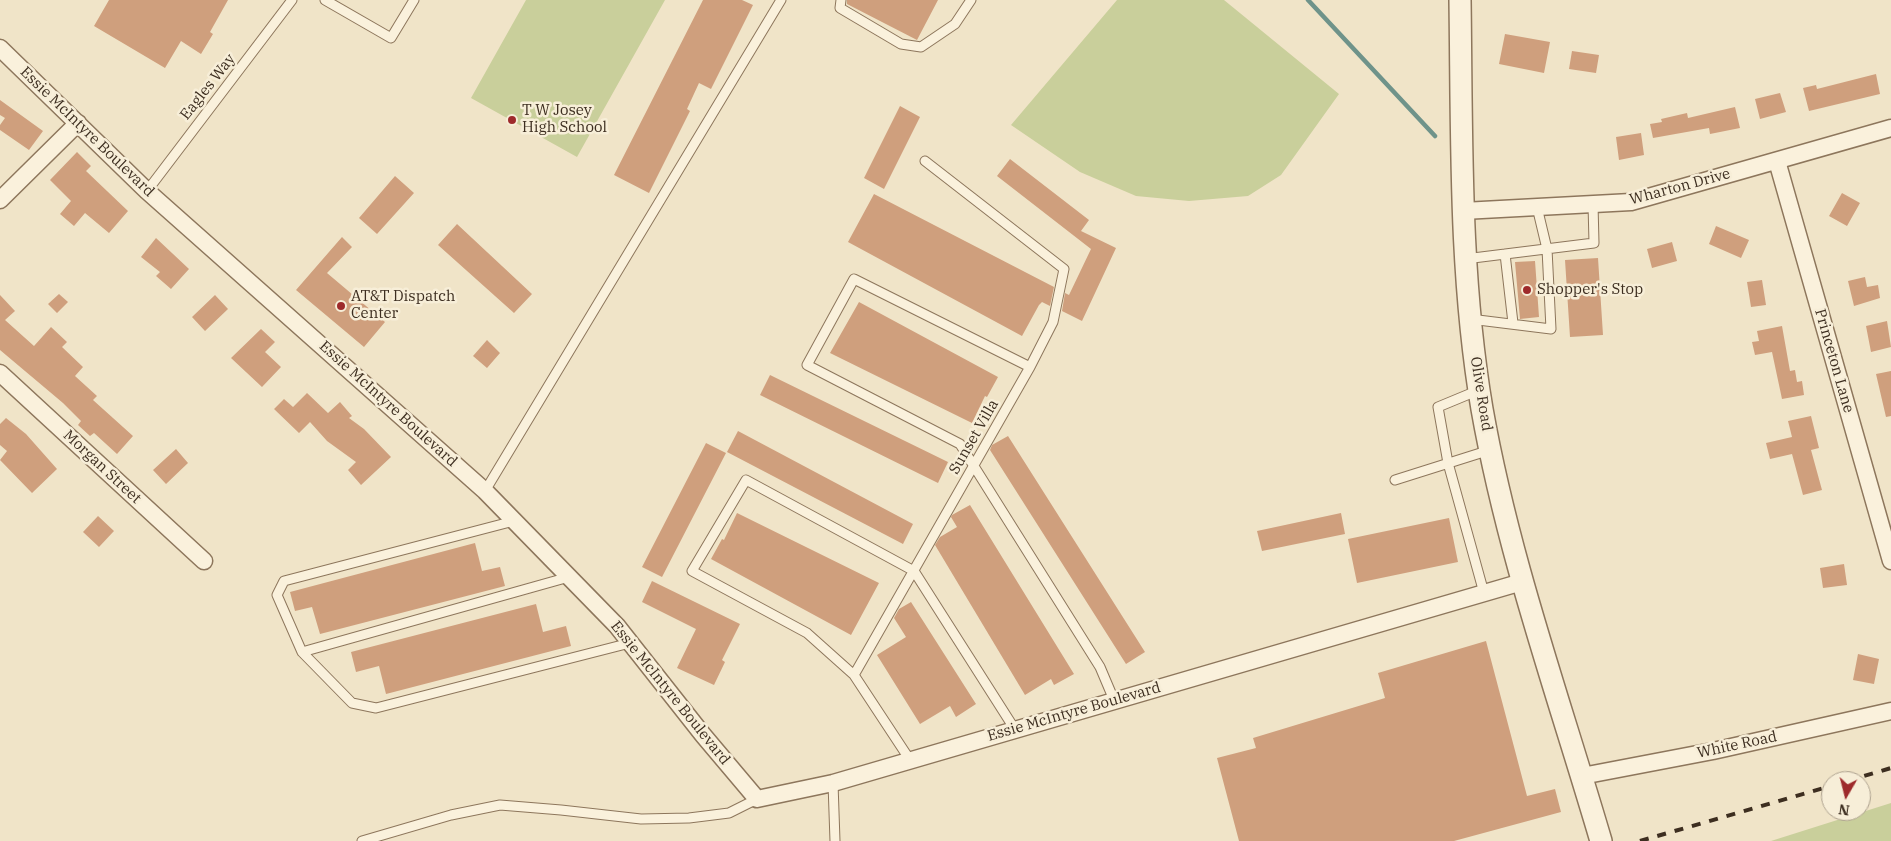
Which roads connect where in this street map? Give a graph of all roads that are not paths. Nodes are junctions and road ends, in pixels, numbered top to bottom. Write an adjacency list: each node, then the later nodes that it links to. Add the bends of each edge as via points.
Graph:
1 (292, 0): 13 (lane, Eagles Way)
2 (325, 0): 3 (lane, via 391,38)
3 (414, 0)
4 (781, 0): 30 (lane)
5 (841, 0): 6 (lane, via 840,8 878,31 901,44 921,47 954,24)
6 (971, 0)
7 (1460, 0): 17 (street, Olive Road)
8 (0, 48): 9 (street, Essie McIntyre Boulevard)
9 (78, 123): 13 (street, Essie McIntyre Boulevard); 14 (street)
10 (1891, 128): 11 (street, Wharton Drive)
11 (1777, 160): 15 (street, Wharton Drive, via 1631,202); 33 (street, Princeton Lane)
12 (925, 161): 23 (lane, Sunset Villa, via 1064,269 1053,322)
13 (147, 191): 30 (street, Essie McIntyre Boulevard)
14 (0, 200)
15 (1593, 204): 16 (street, Wharton Drive); 18 (lane, via 1594,243)
16 (1537, 207): 17 (street, Wharton Drive); 18 (lane)
17 (1464, 211): 20 (street, Olive Road)
18 (1547, 249): 19 (lane); 22 (lane, via 1551,329)
19 (1505, 254): 20 (lane); 22 (lane)
20 (1465, 259): 21 (street, Olive Road)
21 (1470, 319): 22 (lane); 25 (street, Olive Road)
22 (1514, 323)
23 (1030, 367): 28 (lane, Sunset Villa); 28 (lane, via 854,279 807,365 960,444)
24 (0, 373): 32 (street, Morgan Street)
25 (1479, 390): 26 (street, Olive Road); 27 (lane, via 1438,407)
26 (1490, 450): 27 (lane); 36 (street, Olive Road)
27 (1448, 463): 29 (lane); 37 (lane)
28 (974, 465): 34 (lane, Sunset Villa); 41 (lane, via 1100,667)
29 (1395, 480)
30 (485, 491): 31 (street, Essie McIntyre Boulevard)
31 (514, 521): 35 (street, Essie McIntyre Boulevard); 39 (lane, via 284,581 277,595)
32 (204, 561)
33 (1891, 561)
34 (914, 571): 40 (lane, Sunset Villa); 40 (lane, via 746,480 692,571 807,633); 43 (lane)
35 (568, 576): 38 (street, Essie McIntyre Boulevard); 39 (lane)
36 (1522, 582): 37 (street, Essie McIntyre Boulevard); 45 (street, Olive Road)
37 (1484, 593): 41 (street, Essie McIntyre Boulevard)
38 (630, 642): 39 (lane, via 376,708 352,703); 47 (street, Essie McIntyre Boulevard)
39 (302, 652)
40 (854, 675): 44 (lane)
41 (1114, 700): 43 (street, Essie McIntyre Boulevard)
42 (1891, 711): 45 (street, White Road, via 1713,751)
43 (1014, 728): 44 (street, Essie McIntyre Boulevard)
44 (910, 760): 46 (street, Essie McIntyre Boulevard)
45 (1582, 776): 50 (street, Olive Road)
46 (833, 783): 47 (street, Essie McIntyre Boulevard); 49 (lane)
47 (757, 798): 48 (lane, via 729,813 660,819 500,805 451,815)
48 (362, 841)
49 (835, 841)
50 (1601, 841)

